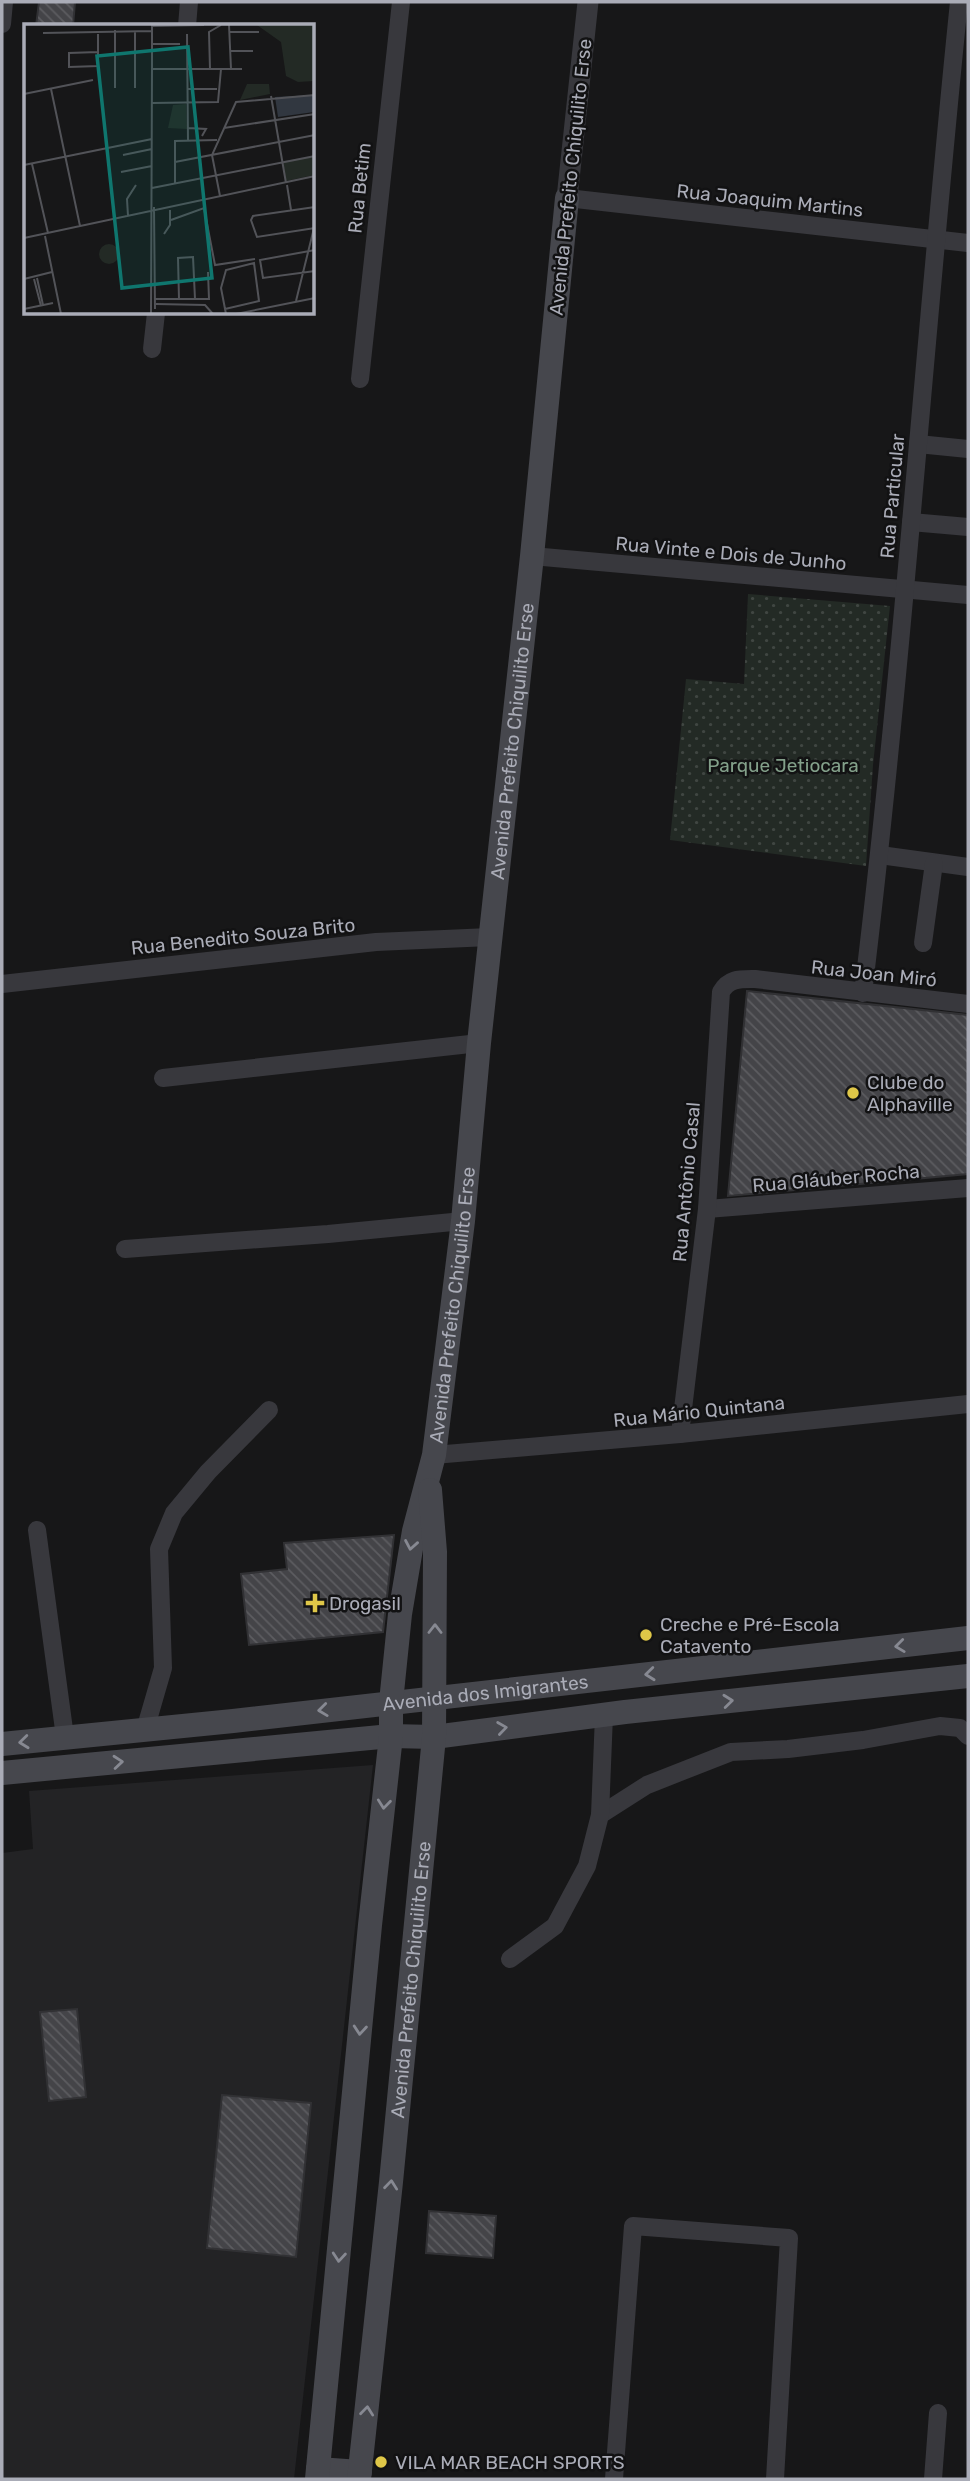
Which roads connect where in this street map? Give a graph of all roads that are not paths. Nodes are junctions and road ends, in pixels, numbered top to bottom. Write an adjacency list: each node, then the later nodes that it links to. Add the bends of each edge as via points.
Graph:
1 (4, 2): 6 (street)
2 (190, 2): 7 (street)
3 (401, 2): 13 (street, Rua Betim)
4 (588, 2): 8 (street, Avenida Prefeito Chiquilito Erse)
5 (959, 2): 9 (street, Rua Particular)
6 (2, 24)
7 (187, 24)
8 (567, 198): 9 (street, Rua Joaquim Martins); 18 (main road, Avenida Prefeito Chiquilito Erse)
9 (935, 240): 10 (street, Rua Joaquim Martins); 14 (street, Rua Particular)
10 (968, 243)
11 (156, 315): 12 (street)
12 (152, 349)
13 (360, 379)
14 (918, 444): 15 (street); 16 (street, Rua Particular)
15 (968, 449)
16 (911, 522): 17 (street); 19 (street, Rua Particular)
17 (968, 527)
18 (532, 556): 19 (street, Rua Vinte e Dois de Junho); 24 (main road, Avenida Prefeito Chiquilito Erse)
19 (905, 589): 20 (street, Rua Vinte e Dois de Junho); 21 (street, Rua Particular)
20 (968, 595)
21 (880, 855): 22 (street); 28 (street, Rua Particular)
22 (934, 863): 23 (street); 25 (street)
23 (968, 867)
24 (490, 937): 27 (street, Rua Benedito Souza Brito, via 376,942); 30 (main road, Avenida Prefeito Chiquilito Erse)
25 (923, 943)
26 (774, 982): 28 (street, Rua Joan Miró); 33 (street, Rua Antônio Casal, via 731,980 721,992)
27 (2, 984)
28 (863, 993): 29 (street, Rua Joan Miró)
29 (968, 1004)
30 (479, 1043): 31 (street); 34 (main road, Avenida Prefeito Chiquilito Erse)
31 (163, 1078)
32 (968, 1188): 33 (street, Rua Gláuber Rocha)
33 (707, 1209): 38 (street, Rua Antônio Casal)
34 (463, 1221): 35 (street); 39 (main road, Avenida Prefeito Chiquilito Erse)
35 (125, 1249)
36 (968, 1404): 38 (street, Rua Mário Quintana)
37 (269, 1410): 46 (street, via 174,1513 159,1549 163,1668)
38 (680, 1434): 39 (street, Rua Mário Quintana)
39 (431, 1467): 43 (main road, Avenida Prefeito Chiquilito Erse, one-way to 39); 44 (main road, Avenida Prefeito Chiquilito Erse, one-way to 44, via 407,1566)
40 (37, 1530): 49 (street)
41 (968, 1638): 43 (main road, Avenida dos Imigrantes, one-way to 43)
42 (968, 1676): 45 (main road, Avenida dos Imigrantes, one-way to 42)
43 (435, 1697): 44 (main road, Avenida dos Imigrantes); 50 (main road, Avenida Prefeito Chiquilito Erse)
44 (391, 1702): 46 (main road, Avenida dos Imigrantes, one-way to 46); 47 (main road, Avenida Prefeito Chiquilito Erse)
45 (604, 1715): 50 (main road, Avenida dos Imigrantes, one-way to 45); 54 (street)
46 (145, 1730): 49 (main road, Avenida dos Imigrantes)
47 (391, 1736): 50 (main road, Avenida dos Imigrantes); 52 (main road, Avenida dos Imigrantes, one-way to 47); 57 (main road, one-way to 57)
48 (968, 1736): 54 (street, via 960,1728 940,1726 863,1740 731,1752 647,1785)
49 (65, 1737): 51 (main road, Avenida dos Imigrantes, one-way to 51); 52 (main road, via 81,1750)
50 (434, 1737): 58 (main road, Avenida Prefeito Chiquilito Erse, one-way to 50)
51 (2, 1744)
52 (71, 1767): 53 (main road, Avenida dos Imigrantes)
53 (2, 1773)
54 (600, 1815): 55 (street, via 587,1866 555,1926)
55 (510, 1959)
56 (938, 2413): 61 (street)
57 (318, 2474): 58 (main road)
58 (360, 2475)
59 (614, 2479): 60 (street, via 633,2226 789,2238)
60 (775, 2479)
61 (933, 2479)

